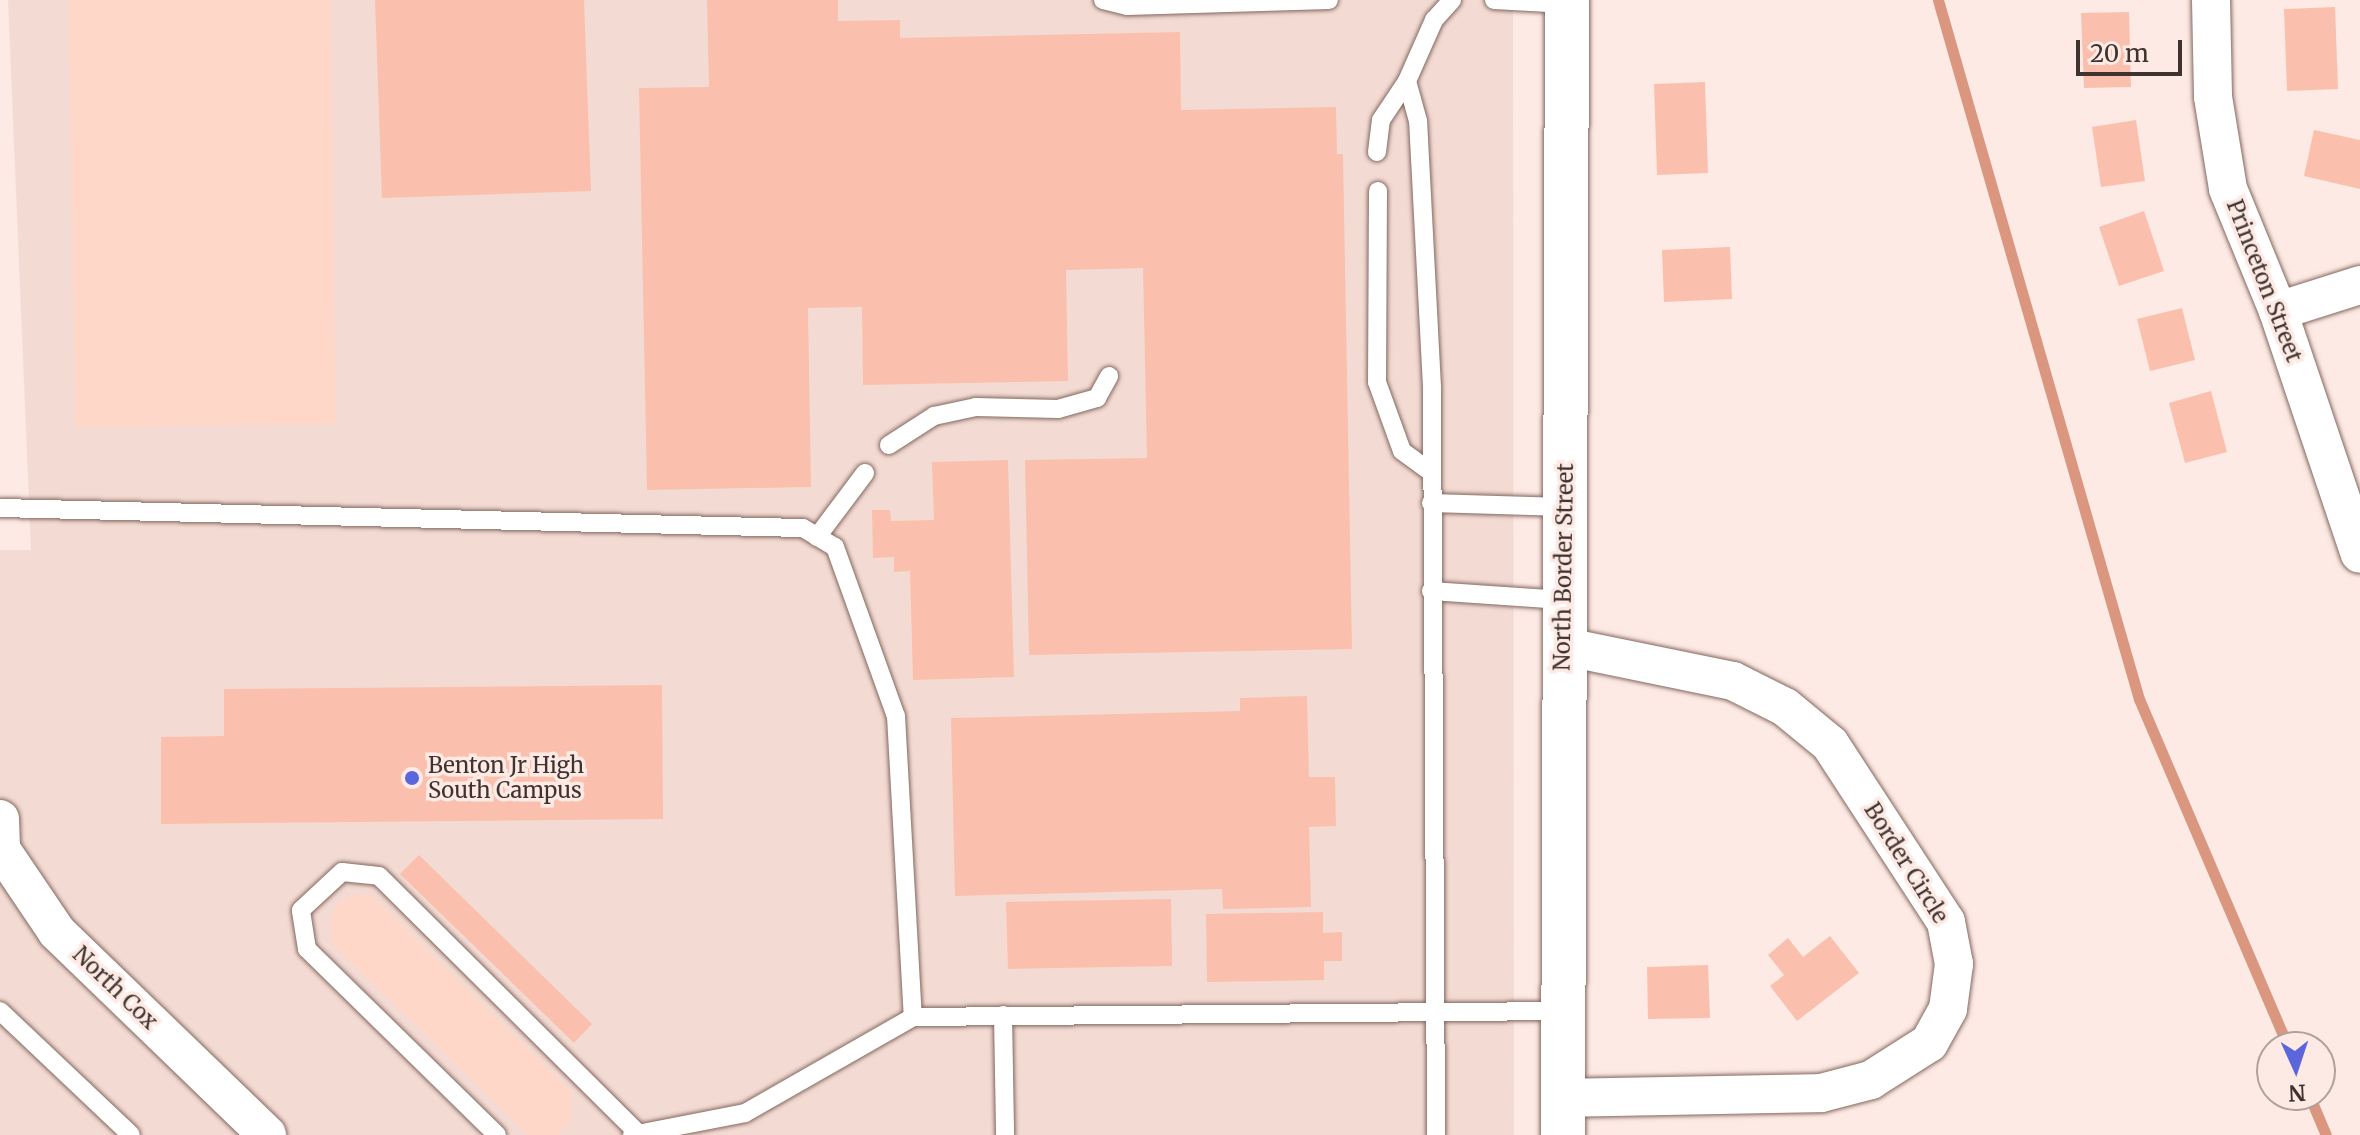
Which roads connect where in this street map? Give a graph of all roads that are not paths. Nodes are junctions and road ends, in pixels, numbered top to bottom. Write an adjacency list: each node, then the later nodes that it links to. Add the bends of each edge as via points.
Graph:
1 (1103, 0): 7 (lane)
2 (1329, 0): 7 (lane)
3 (1452, 0): 8 (lane, via 1434,20)
4 (1494, 0): 6 (lane)
5 (2211, 0): 12 (street, Princeton Street, via 2213,97 2228,189)
6 (1567, 2): 18 (street, North Border Street)
7 (1127, 3)
8 (1407, 81): 9 (lane, via 1381,120); 15 (lane, via 1419,137 1432,387)
9 (1377, 152)
10 (1378, 191): 15 (lane, via 1377,382 1402,451)
11 (2360, 285): 12 (street)
12 (2278, 311): 21 (street, Princeton Street)
13 (1109, 376): 14 (lane, via 1097,398 1058,409 976,407 934,416)
14 (889, 445)
15 (1431, 472): 17 (lane)
16 (865, 473): 20 (lane)
17 (1431, 503): 18 (lane); 22 (lane)
18 (1564, 507): 23 (street, North Border Street)
19 (0, 508): 20 (lane, via 803,528)
20 (817, 537): 31 (lane, via 835,547 896,716)
21 (2360, 554)
22 (1431, 591): 23 (lane); 29 (lane)
23 (1563, 600): 24 (street, North Border Street)
24 (1562, 646): 28 (street, North Border Street); 32 (street, Border Circle, via 1733,681 1785,707 1830,744 1946,922 1954,964 1948,1009 1929,1043 1871,1080 1821,1093)
25 (0, 819): 26 (street, North Cox)
26 (0, 850): 35 (street, North Cox, via 57,932)
27 (0, 1011): 34 (lane)
28 (1564, 1011): 29 (lane); 32 (street, North Border Street)
29 (1434, 1012): 30 (lane); 38 (lane)
30 (1003, 1015): 31 (lane); 37 (lane)
31 (913, 1017): 33 (lane, via 745,1113)
32 (1563, 1116)
33 (635, 1134): 36 (lane, via 379,876 342,872 301,910 307,949)
34 (131, 1135)
35 (267, 1135)
36 (497, 1135)
37 (1005, 1135)
38 (1436, 1135)

